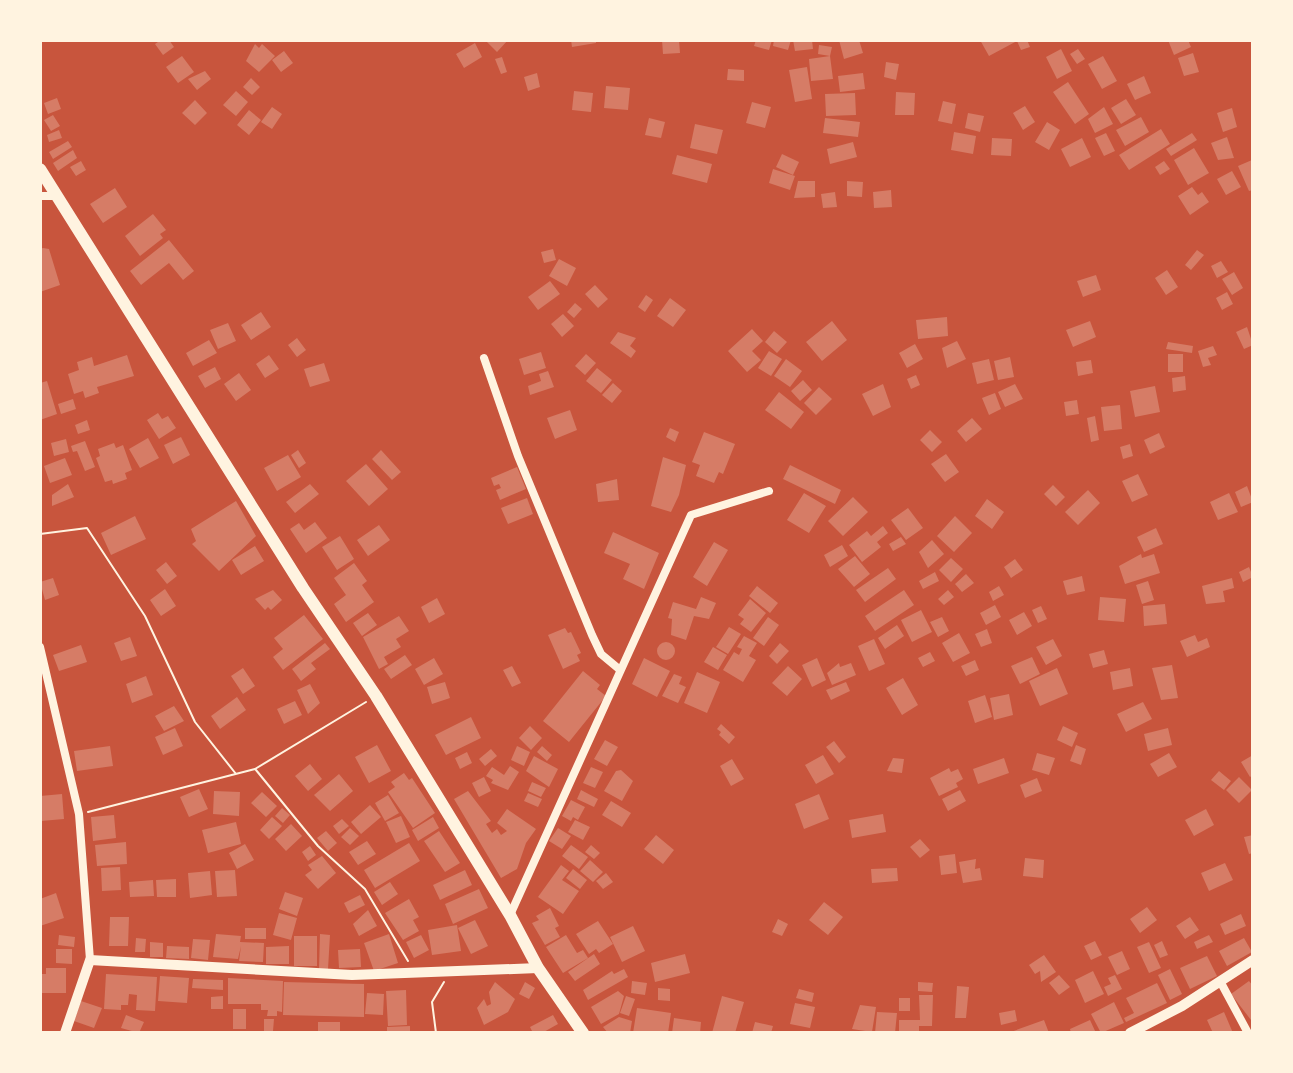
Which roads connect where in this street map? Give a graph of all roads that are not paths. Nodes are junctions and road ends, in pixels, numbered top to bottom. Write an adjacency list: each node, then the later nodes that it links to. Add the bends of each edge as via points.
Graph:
1 (40, 169): 3 (highway)
2 (40, 196): 3 (street)
3 (56, 196): 8 (highway)
4 (484, 358): 7 (street, via 592,635 601,654)
5 (769, 491): 7 (street, via 691,515)
6 (40, 647): 9 (street, via 79,814)
7 (619, 669): 8 (street)
8 (510, 915): 11 (highway)
9 (90, 960): 11 (street, via 352,975); 13 (street)
10 (1253, 960): 12 (street)
11 (538, 968): 14 (highway)
12 (1220, 981): 15 (street); 16 (street)
13 (65, 1033)
14 (583, 1033)
15 (1130, 1033)
16 (1248, 1033)

